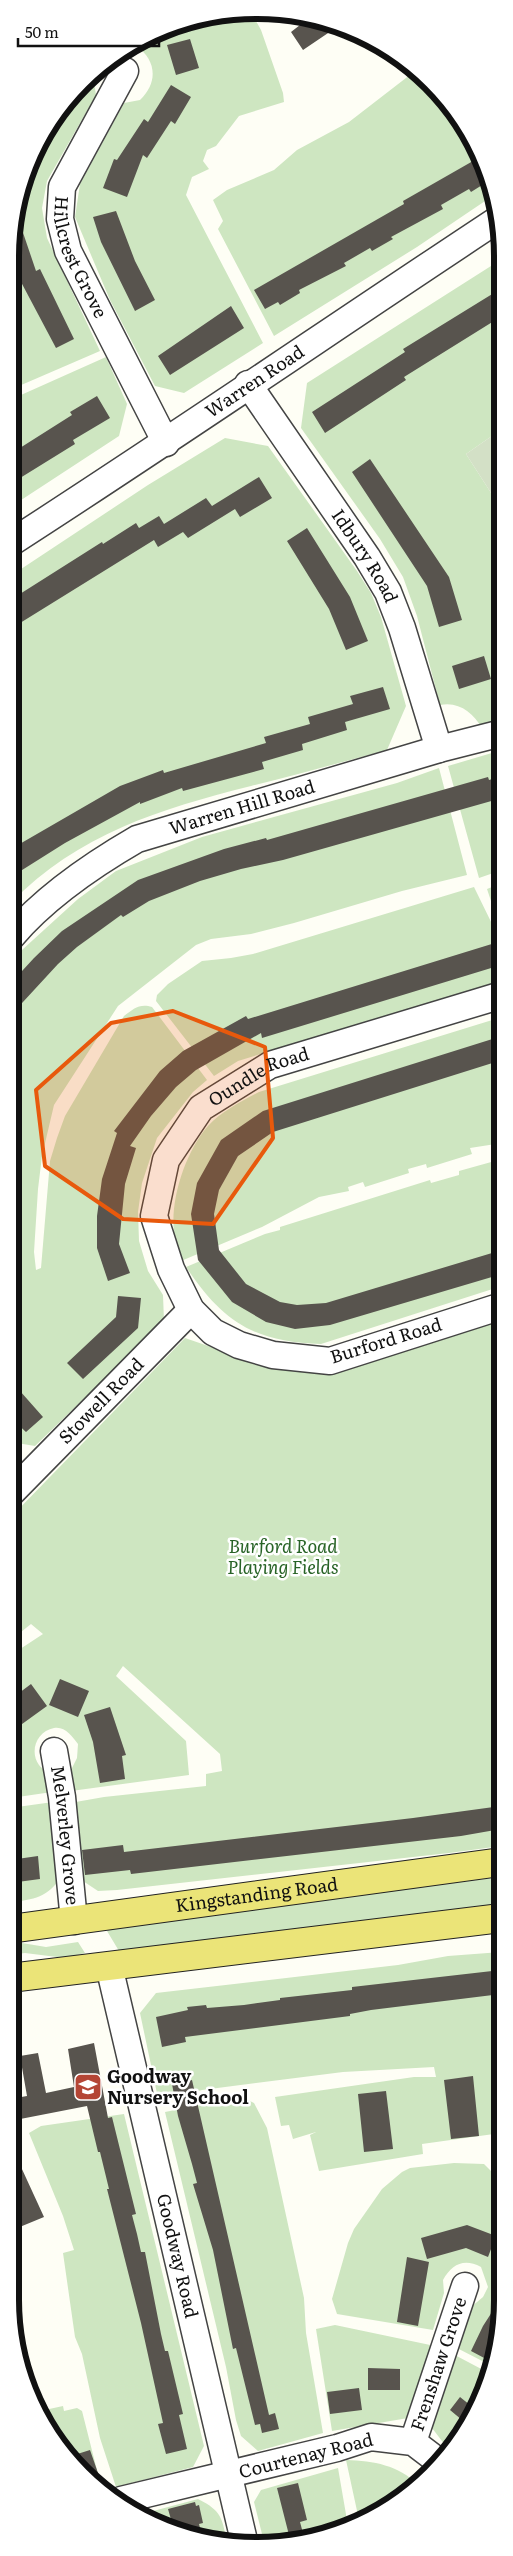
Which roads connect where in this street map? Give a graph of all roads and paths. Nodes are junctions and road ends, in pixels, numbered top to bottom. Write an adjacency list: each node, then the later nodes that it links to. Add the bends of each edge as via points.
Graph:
1 (125, 71): 4 (street, Hillcrest Grove, via 62,187 60,219 68,251)
2 (492, 223): 3 (street, Warren Road)
3 (248, 384): 4 (street, Warren Road); 7 (street, Idbury Road, via 388,592)
4 (166, 443): 5 (street, Warren Road)
5 (19, 538)
6 (494, 735): 7 (street, Warren Hill Road)
7 (439, 749): 8 (street, Warren Hill Road, via 137,839 102,859)
8 (19, 928)
9 (494, 997): 11 (street, Oundle Road, via 270,1065 202,1108 166,1160 154,1216 170,1269)
10 (494, 1309): 11 (street, Burford Road, via 330,1361 274,1355 239,1345 213,1332)
11 (191, 1310): 12 (street, Stowell Road)
12 (19, 1485)
13 (54, 1751): 16 (street, Melverley Grove, via 62,1797)
14 (494, 1863): 16 (main road, Kingstanding Road)
15 (494, 1919): 18 (main road)
16 (74, 1921): 17 (main road, Kingstanding Road)
17 (19, 1927)
18 (109, 1966): 19 (main road); 23 (street, Goodway Road)
19 (19, 1977)
20 (465, 2286): 21 (street, Frenshaw Grove)
21 (413, 2442): 22 (street); 23 (street, Courtenay Road, via 371,2437)
22 (434, 2458)
23 (228, 2476): 24 (street, Courtenay Road); 25 (street, Goodway Road)
24 (127, 2499)
25 (242, 2537)

